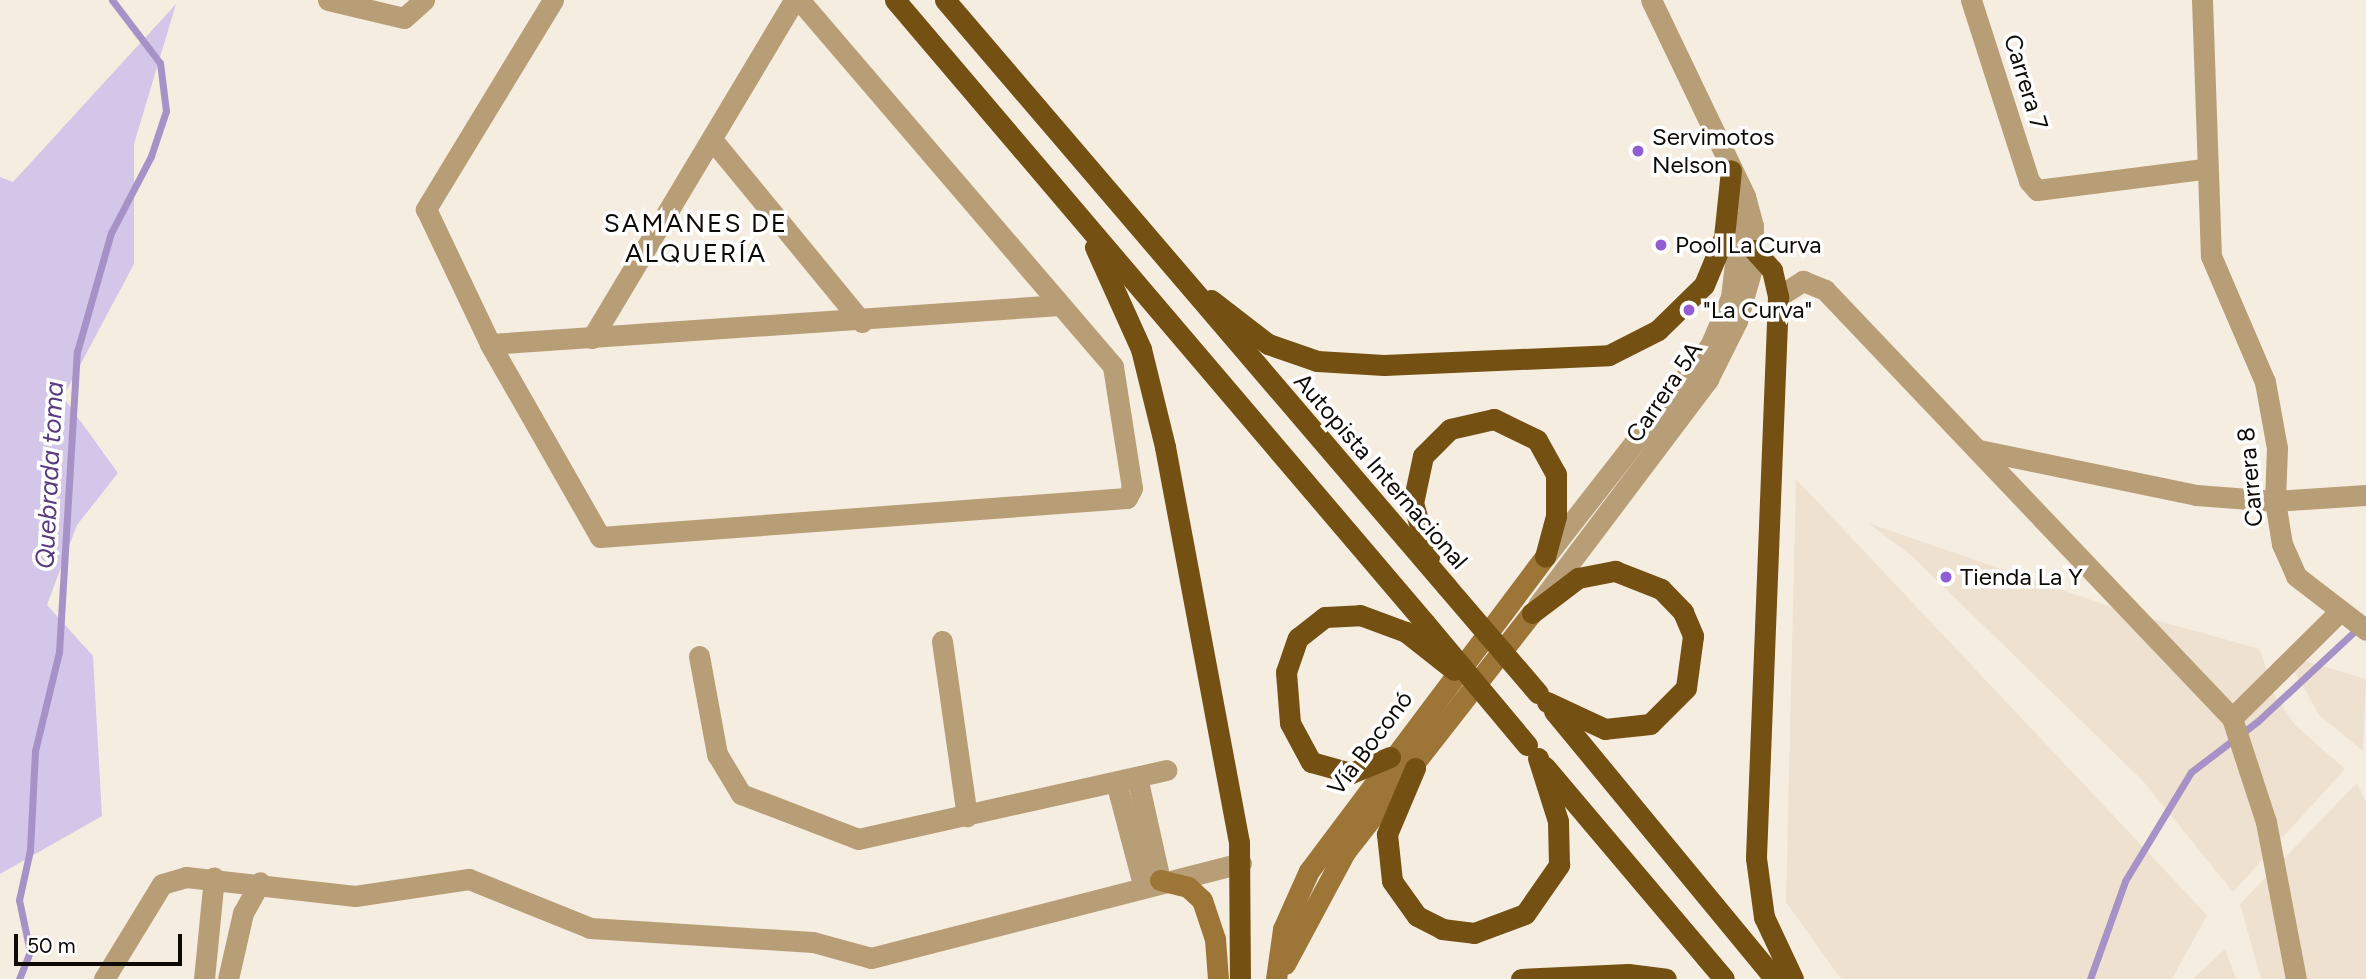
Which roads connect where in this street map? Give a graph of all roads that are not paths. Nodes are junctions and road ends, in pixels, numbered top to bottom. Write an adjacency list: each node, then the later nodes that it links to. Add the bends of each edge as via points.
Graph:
1 (328, 0): 2 (street, via 404,18)
2 (424, 0)
3 (553, 0): 21 (street, via 426,209)
4 (794, 0): 11 (street)
5 (799, 0): 18 (street)
6 (895, 0): 14 (highway)
7 (945, 0): 16 (highway, Autopista Internacional)
8 (1651, 0): 13 (street, Carrera 5A)
9 (1971, 0): 12 (street, Carrera 7, via 2029,181 2048,192)
10 (2202, 0): 12 (street, Carrera 8)
11 (714, 142): 19 (street); 20 (street)
12 (2204, 169): 24 (street, Carrera 8, via 2221,291 2265,382 2277,448)
13 (1731, 170): 15 (street, Carrera 5A, via 1750,212); 16 (highway, via 1724,237 1704,285 1647,337 1601,356 1384,365 1307,359 1260,339); 25 (street, Carrera 5A, via 1739,261 1718,329 1684,385)
14 (1076, 211): 32 (highway, bridge); 41 (highway, via 1120,295 1149,377)
15 (1754, 250): 17 (highway, via 1772,270); 28 (street, Carrera 5A, via 1744,302 1709,379)
16 (1162, 259): 26 (highway, Autopista Internacional)
17 (1778, 296): 22 (street, via 1803,281 1819,286); 55 (highway, via 1756,858 1764,917)
18 (1060, 304): 19 (street); 21 (street, via 1119,379 1132,488 1114,503 600,537)
19 (862, 322): 20 (street)
20 (592, 338): 21 (street)
21 (491, 344)
22 (1979, 450): 24 (street, via 2196,495); 34 (street)
23 (2366, 495): 24 (street)
24 (2275, 501): 27 (street, Carrera 8, via 2296,576)
25 (1545, 557): 26 (highway, via 1559,501 1551,461 1516,425 1471,421 1434,443 1415,478 1418,527); 36 (main road, Vía Boconó)
26 (1442, 581): 33 (highway, Autopista Internacional, bridge)
27 (2339, 612): 29 (street, Carrera 8); 34 (street)
28 (1532, 613): 33 (highway, via 1578,578 1615,571 1661,589 1683,612 1693,636 1686,688 1650,723 1605,729); 37 (main road, Vía Boconó)
29 (2366, 630)
30 (943, 641): 40 (street)
31 (699, 656): 40 (street, via 717,754 741,794 858,839)
32 (1487, 696): 35 (highway, bridge); 36 (highway, bridge, via 1406,632 1360,615 1325,617 1298,638 1286,672 1290,723 1311,762 1351,773)
33 (1542, 698): 54 (highway, Autopista Internacional)
34 (2232, 718): 56 (street, via 2266,822)
35 (1532, 751): 37 (highway, via 1558,821 1559,865 1525,914 1474,933 1442,929 1417,916 1392,881 1387,834); 53 (highway)
36 (1390, 757): 50 (main road, Vía Boconó, via 1300,886 1283,929)
37 (1415, 768): 50 (main road, Vía Boconó, via 1331,874)
38 (1166, 770): 39 (street)
39 (1127, 780): 40 (street); 44 (street)
40 (967, 816)
41 (1241, 863): 44 (street); 49 (highway)
42 (214, 877): 43 (street); 46 (street, via 162,884); 47 (street)
43 (260, 882): 44 (street, via 355,896 470,879 590,928 813,942 872,958); 48 (street, via 243,913)
44 (1151, 882): 45 (main road, via 1188,887 1202,900)
45 (1214, 974)
46 (104, 979)
47 (204, 979)
48 (228, 979)
49 (1240, 979)
50 (1278, 979)
51 (1521, 979): 52 (highway, via 1628,974)
52 (1666, 979)
53 (1724, 979)
54 (1775, 979)
55 (1793, 979)
56 (2296, 979)

